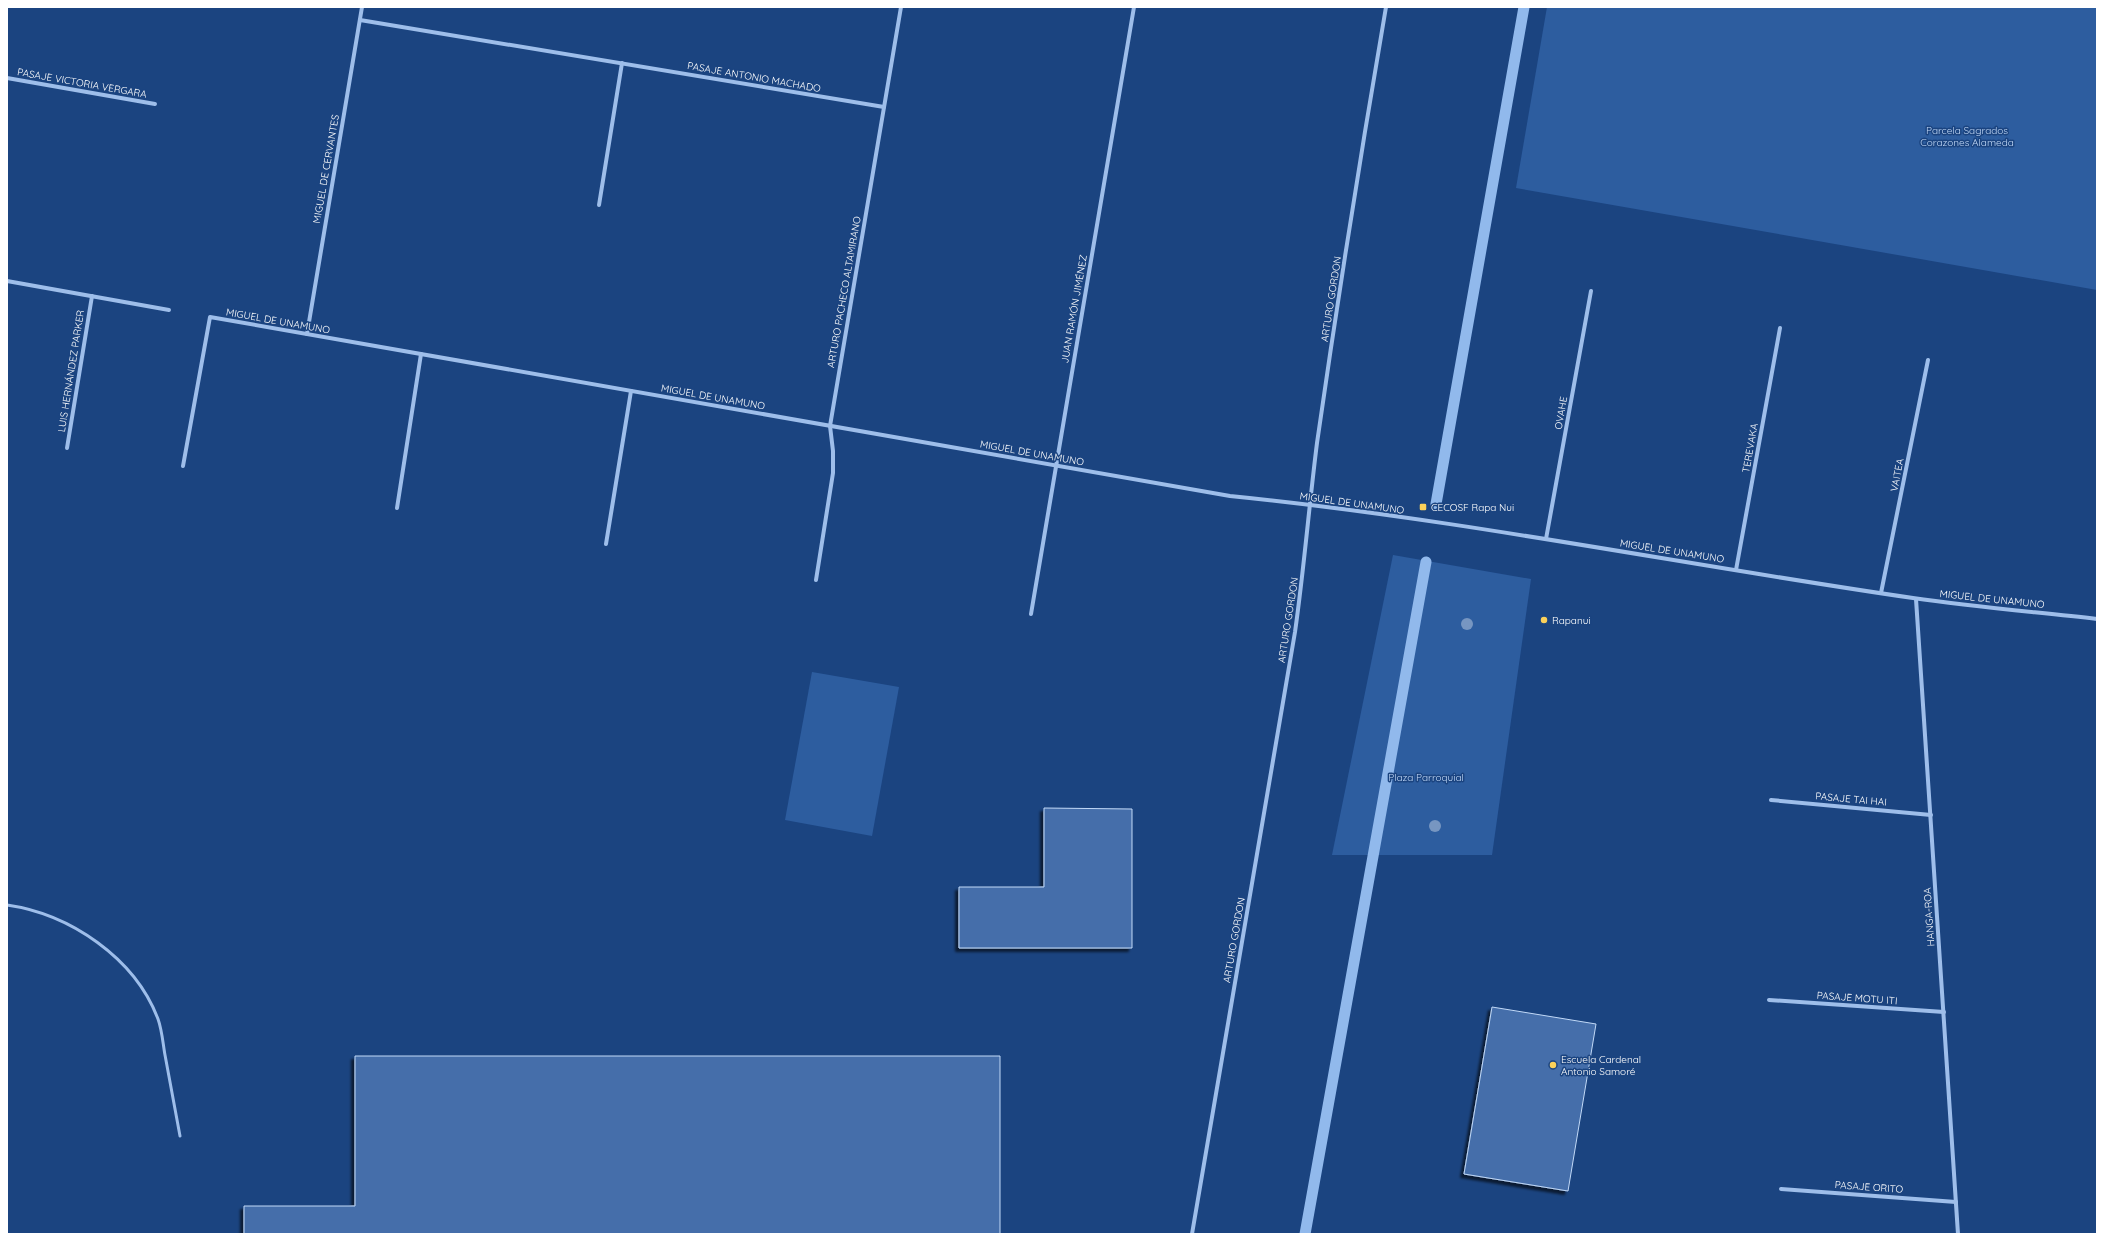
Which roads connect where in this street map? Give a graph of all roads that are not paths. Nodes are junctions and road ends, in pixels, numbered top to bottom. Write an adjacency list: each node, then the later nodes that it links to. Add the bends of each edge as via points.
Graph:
1 (362, 7): 5 (street, MIGUEL DE CERVANTES)
2 (901, 7): 9 (street, ARTURO PACHECO ALTAMIRANO)
3 (1134, 7): 23 (street, JUAN RAMÓN JIMÉNEZ)
4 (1386, 7): 24 (street, ARTURO GORDON)
5 (360, 20): 6 (street, PASAJE ANTONIO MACHADO); 16 (street, MIGUEL DE CERVANTES)
6 (622, 63): 9 (street, PASAJE ANTONIO MACHADO); 10 (street)
7 (7, 78): 8 (street, PASAJE VICTORIA VERGARA)
8 (155, 104)
9 (884, 107): 20 (street, ARTURO PACHECO ALTAMIRANO)
10 (599, 205)
11 (7, 281): 13 (street)
12 (1591, 291): 26 (street, OVAHE)
13 (92, 296): 14 (street); 21 (street, LUIS HERNÁNDEZ PARKER)
14 (169, 310)
15 (1780, 328): 28 (street, TEREVAKA)
16 (307, 334): 17 (street, MIGUEL DE UNAMUNO); 22 (street, MIGUEL DE UNAMUNO, via 210,317)
17 (421, 354): 19 (street, MIGUEL DE UNAMUNO); 25 (street)
18 (1928, 360): 30 (street, VAITEA)
19 (630, 391): 20 (street, MIGUEL DE UNAMUNO); 27 (street)
20 (830, 426): 23 (street, MIGUEL DE UNAMUNO); 29 (street, ARTURO PACHECO ALTAMIRANO, via 833,473)
21 (67, 448)
22 (184, 466)
23 (1056, 466): 24 (street, MIGUEL DE UNAMUNO, via 1230,496); 32 (street, JUAN RAMÓN JIMÉNEZ)
24 (1309, 504): 26 (street, MIGUEL DE UNAMUNO); 42 (street, ARTURO GORDON, via 1308,538 1295,632)
25 (397, 508)
26 (1546, 539): 28 (street, MIGUEL DE UNAMUNO)
27 (606, 544)
28 (1736, 570): 30 (street, MIGUEL DE UNAMUNO)
29 (816, 580)
30 (1881, 593): 31 (street, MIGUEL DE UNAMUNO)
31 (1916, 599): 33 (street, MIGUEL DE UNAMUNO); 35 (street, HANGA-ROA)
32 (1031, 614)
33 (2097, 619)
34 (1771, 800): 35 (street, PASAJE TAI HAI)
35 (1931, 815): 38 (street, HANGA-ROA)
36 (7, 905): 39 (lane, via 44,914 73,927 100,945 123,966 143,991 158,1020)
37 (1769, 1000): 38 (street, PASAJE MOTU ITI)
38 (1944, 1012): 41 (street, HANGA-ROA)
39 (180, 1136)
40 (1781, 1189): 41 (street, PASAJE ORITO)
41 (1956, 1202): 43 (street, HANGA-ROA)
42 (1192, 1234)
43 (1958, 1234)

